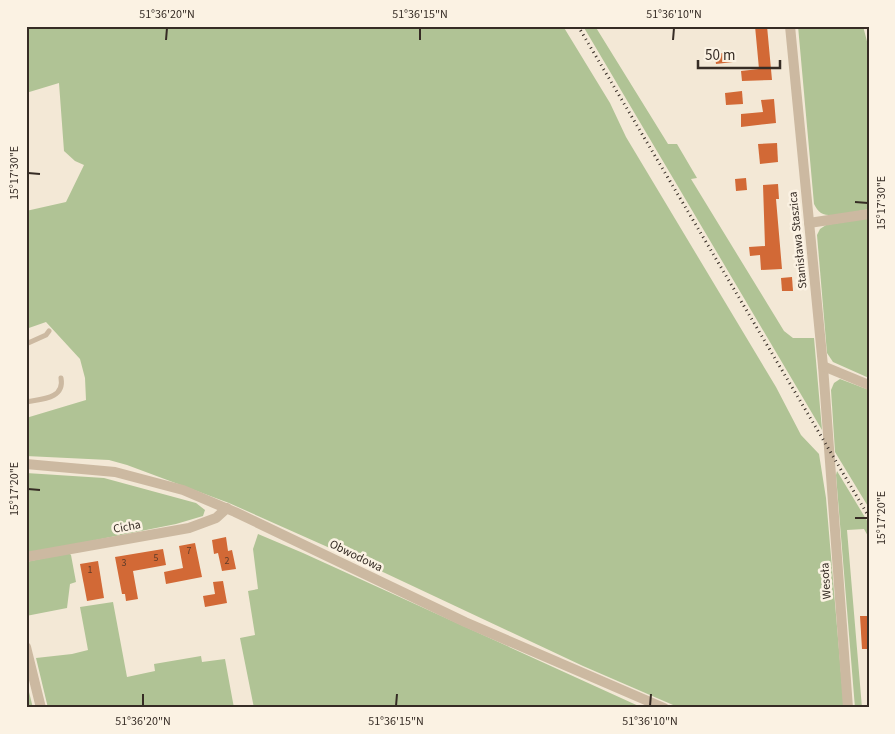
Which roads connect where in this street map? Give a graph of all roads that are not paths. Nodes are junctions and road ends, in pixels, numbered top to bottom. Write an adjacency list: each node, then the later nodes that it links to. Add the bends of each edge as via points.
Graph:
1 (790, 26): 3 (street, Stanisława Staszica)
2 (869, 214): 3 (street)
3 (809, 223): 6 (street, Stanisława Staszica)
4 (49, 331): 5 (lane)
5 (26, 344)
6 (823, 366): 8 (street); 10 (street, Stanisława Staszica)
7 (61, 378): 9 (lane, via 62,384 56,395)
8 (869, 385)
9 (26, 402)
10 (830, 452): 17 (street, Wesoła)
11 (26, 464): 12 (street, Obwodowa, via 115,472 183,490)
12 (226, 508): 13 (street, Cicha, via 211,520 189,528); 16 (street, Obwodowa, via 465,622)
13 (26, 557)
14 (26, 647): 15 (street)
15 (41, 708)
16 (664, 708)
17 (848, 708)

